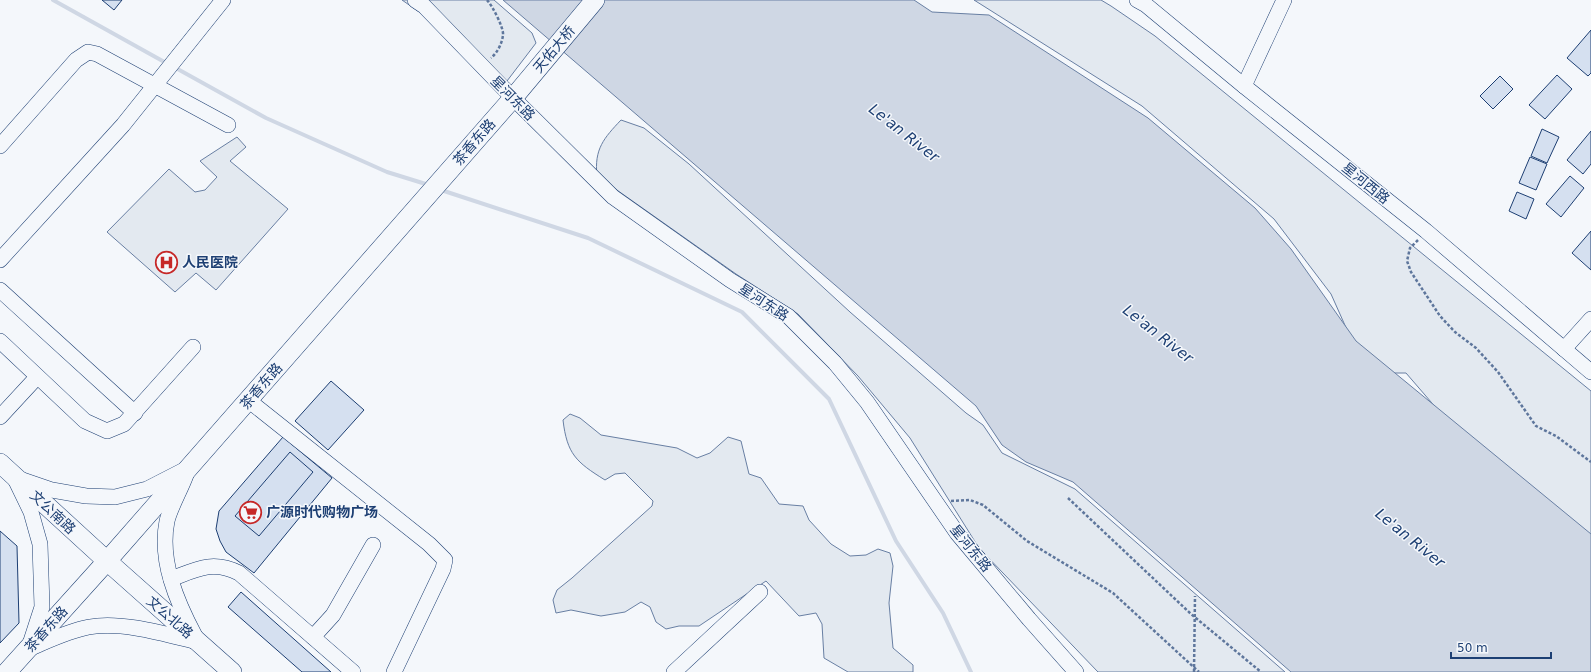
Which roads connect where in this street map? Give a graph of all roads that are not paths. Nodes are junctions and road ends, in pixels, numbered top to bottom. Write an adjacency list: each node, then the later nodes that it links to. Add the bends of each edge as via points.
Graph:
1 (223, 0): 6 (street)
2 (415, 0): 8 (street, 星河东路, via 424,6)
3 (595, 0): 8 (main road, 天佑大桥)
4 (1137, 0): 7 (street, 星河西路)
5 (1284, 0): 7 (street)
6 (155, 86): 9 (street); 10 (street, via 97,54 88,52 76,60); 11 (street, via 123,125)
7 (1244, 86): 16 (street, 星河西路, via 1426,231)
8 (513, 98): 19 (main road, 茶香东路); 37 (street, 星河东路, via 613,196 730,280 788,316 835,363 867,402 957,533)
9 (228, 125)
10 (0, 146)
11 (0, 260)
12 (0, 290): 20 (street)
13 (1591, 319): 16 (street)
14 (0, 341): 18 (street)
15 (193, 347): 20 (street)
16 (1564, 349): 17 (street, 星河西路)
17 (1591, 372)
18 (37, 377): 20 (street, via 85,421 107,431 124,424); 21 (street)
19 (248, 400): 23 (main road, 茶香东路); 35 (street, via 429,544 445,560)
20 (135, 413)
21 (0, 417)
22 (0, 463): 24 (main road, 文公南路)
23 (189, 468): 24 (street, via 147,489 115,497 86,496 52,490); 26 (main road, 茶香东路); 27 (street, via 167,520 165,548)
24 (14, 476): 26 (main road, 文公南路); 31 (street, via 31,512 40,544 42,607)
25 (373, 545): 29 (street, via 333,615)
26 (107, 562): 30 (main road, 文公北路); 31 (main road, 茶香东路)
27 (171, 579): 29 (street, via 208,566 230,568 254,584); 30 (street, via 182,610)
28 (760, 592): 36 (street)
29 (313, 636): 34 (street)
30 (198, 642): 31 (street, via 125,627 90,627 66,633); 33 (main road, 文公北路)
31 (28, 648): 32 (main road, 茶香东路)
32 (7, 672)
33 (232, 672)
34 (353, 672)
35 (394, 672)
36 (674, 672)
37 (1076, 672)

